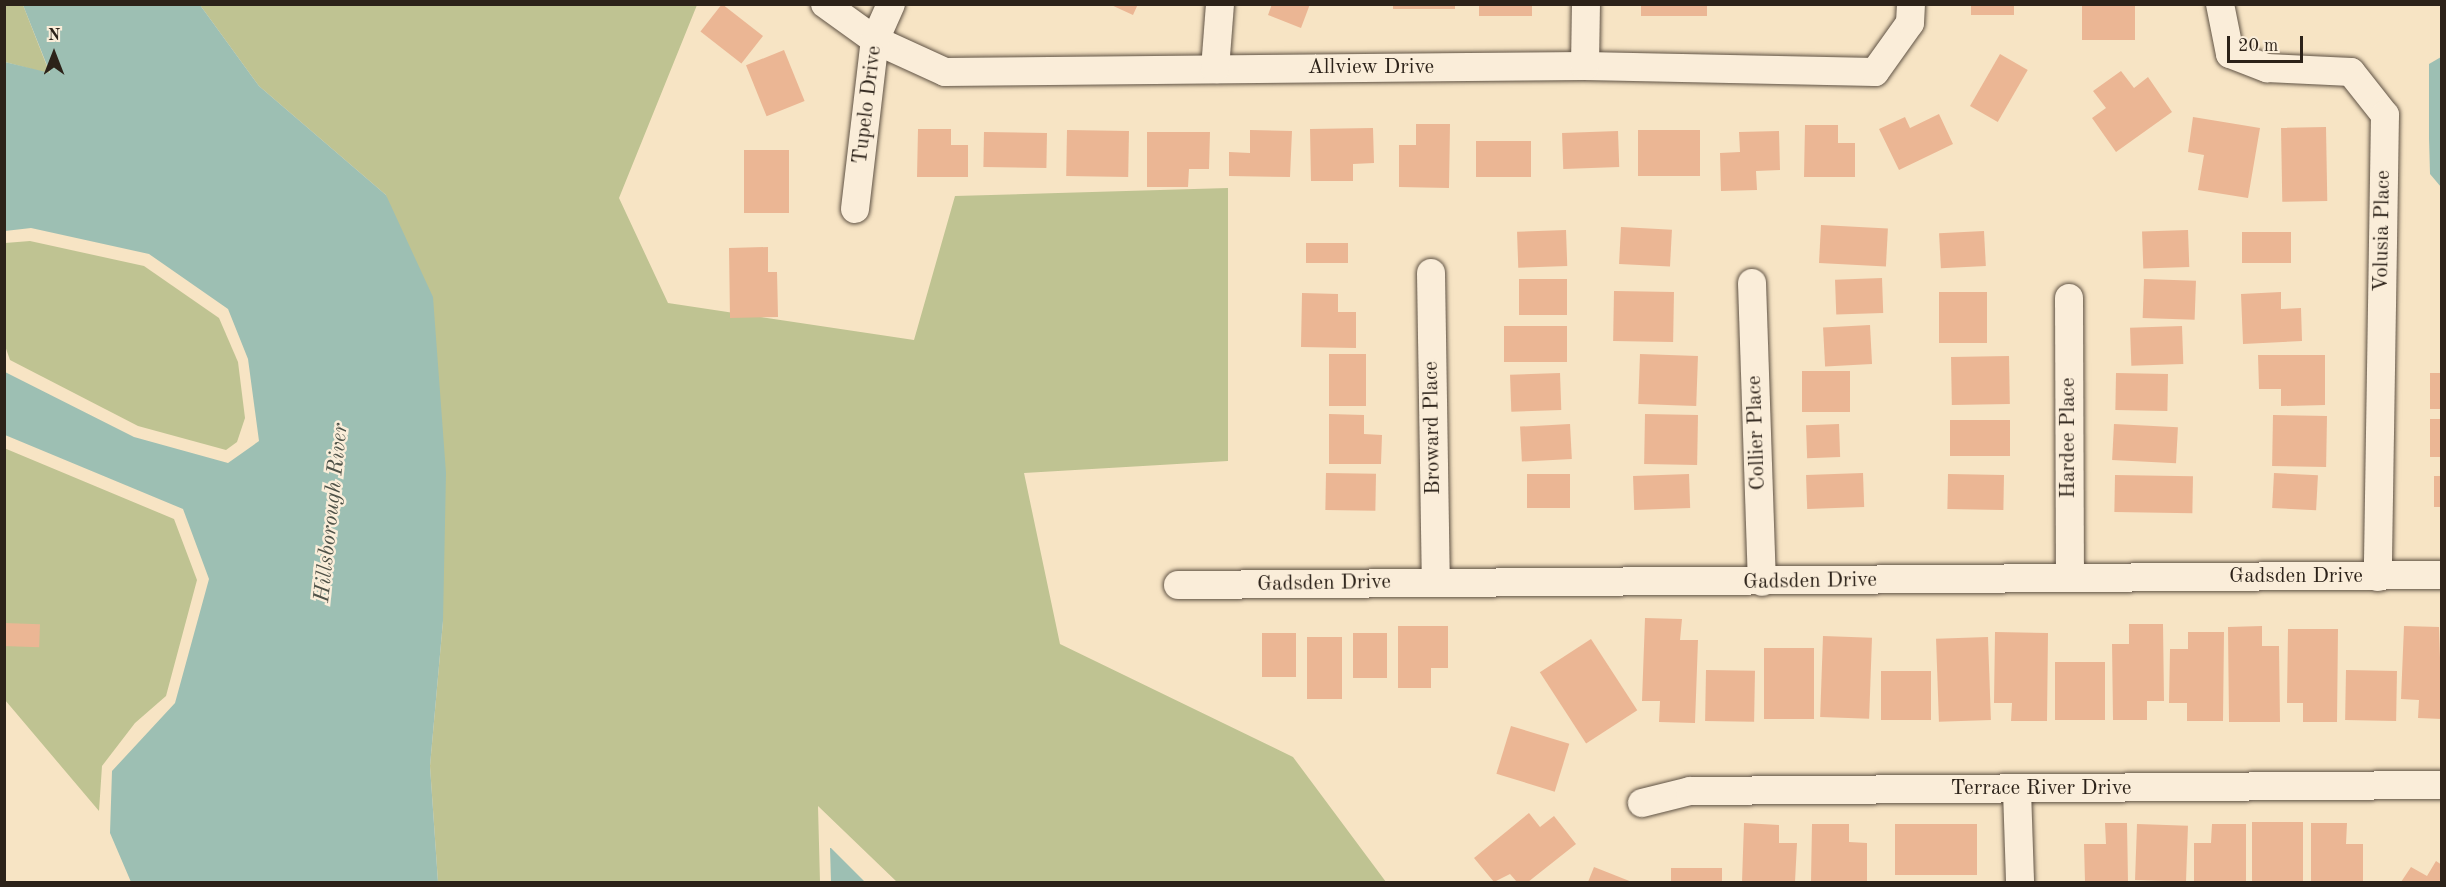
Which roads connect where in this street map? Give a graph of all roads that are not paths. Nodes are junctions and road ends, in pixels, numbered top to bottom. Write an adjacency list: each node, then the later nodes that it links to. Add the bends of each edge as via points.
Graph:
1 (825, 4): 7 (street, Allview Drive)
2 (891, 4): 7 (street, Tupelo Drive)
3 (1220, 4): 9 (street)
4 (1586, 4): 8 (street)
5 (2220, 4): 15 (street, Volusia Place, via 2230,54 2267,68 2352,72 2385,115)
6 (1911, 14): 8 (street, Allview Drive, via 1875,72)
7 (874, 40): 9 (street, Allview Drive, via 945,72); 10 (street, Tupelo Drive)
8 (1585, 66): 9 (street, Allview Drive)
9 (1215, 69)
10 (855, 209)
11 (1431, 273): 17 (street, Broward Place)
12 (1752, 283): 18 (street, Collier Place)
13 (2069, 298): 16 (street, Hardee Place)
14 (2442, 575): 15 (street, Gadsden Drive)
15 (2378, 577): 16 (street, Gadsden Drive)
16 (2070, 578): 18 (street, Gadsden Drive)
17 (1436, 582): 18 (street, Gadsden Drive); 19 (street, Gadsden Drive)
18 (1762, 582)
19 (1178, 585)
20 (2442, 785): 21 (street, Terrace River Drive)
21 (2018, 790): 22 (street, Terrace River Drive, via 1690,791); 23 (street)
22 (1642, 803)
23 (2020, 882)

